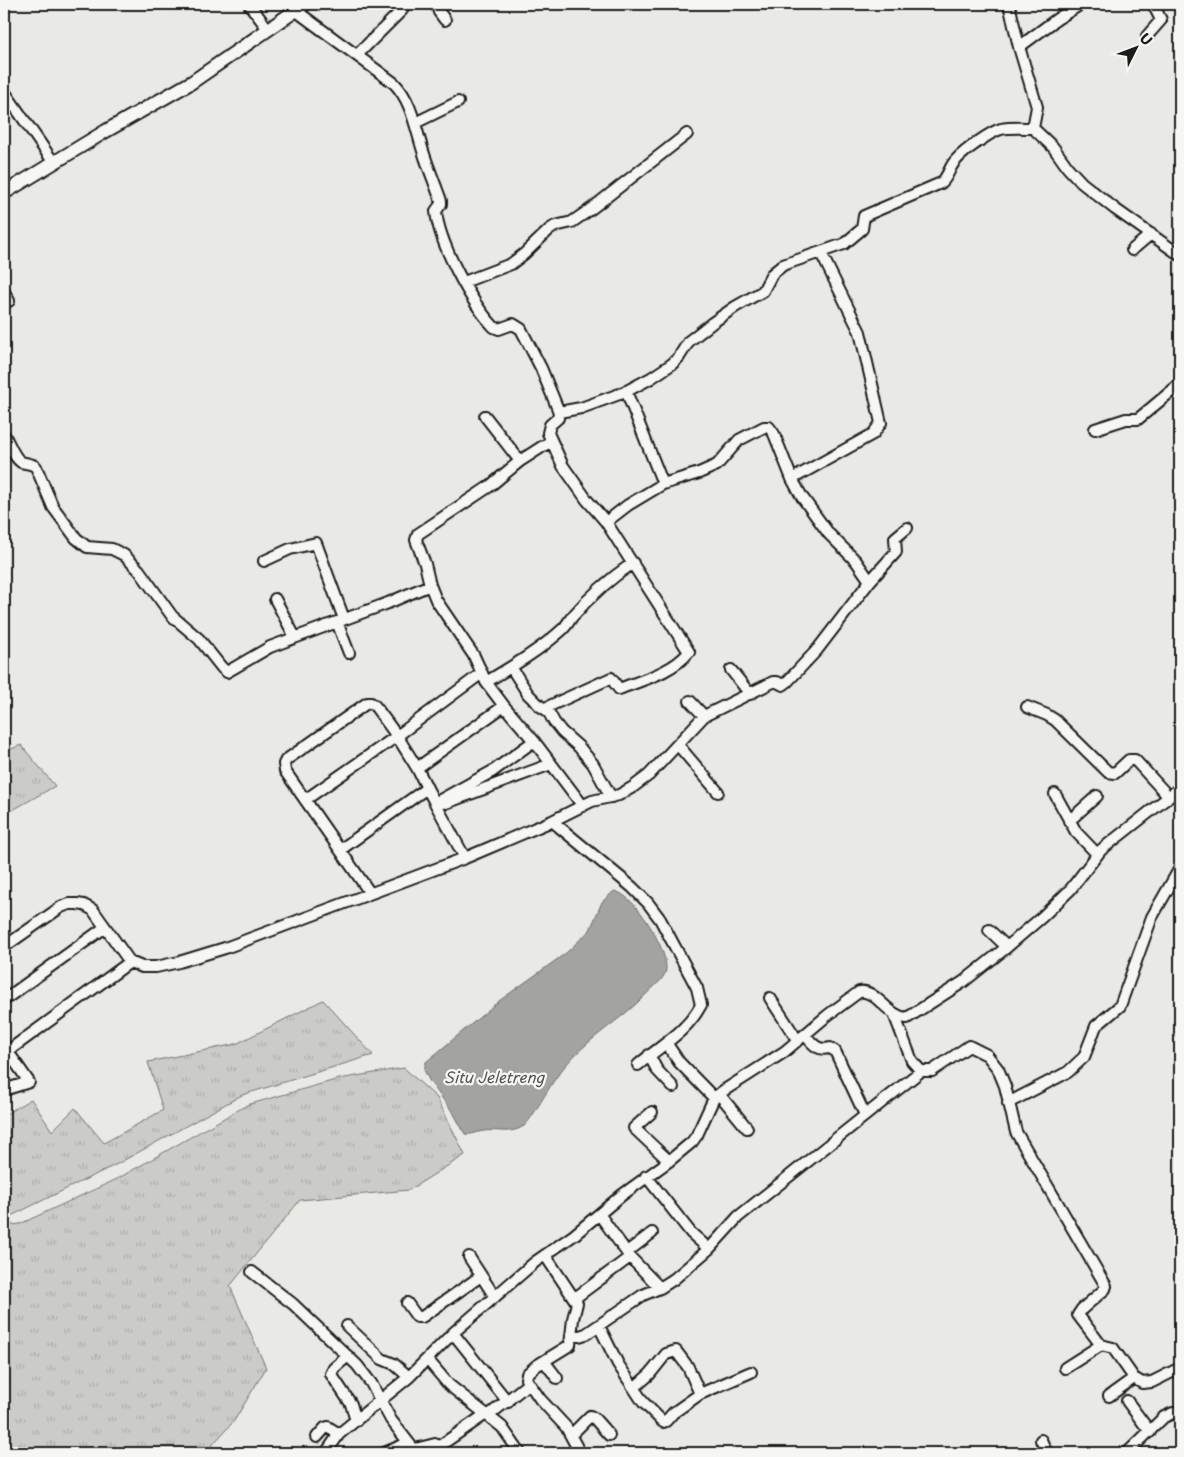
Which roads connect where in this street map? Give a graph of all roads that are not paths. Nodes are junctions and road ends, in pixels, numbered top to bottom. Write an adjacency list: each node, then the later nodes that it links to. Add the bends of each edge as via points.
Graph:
1 (249, 4): 9 (street)
2 (437, 4): 8 (street)
3 (1009, 4): 11 (street)
4 (1081, 4): 11 (street)
5 (1153, 4): 10 (street, via 1161,20)
6 (300, 7): 9 (main road); 12 (street)
7 (402, 10): 12 (street)
8 (445, 20)
9 (268, 28): 18 (main road, via 192,82)
10 (1147, 36)
11 (1019, 47): 16 (street, via 1037,108)
12 (357, 55): 15 (street, via 397,86)
13 (4, 91): 18 (street)
14 (458, 102): 15 (street)
15 (415, 123): 24 (street, via 441,201 436,210 440,234)
16 (1033, 128): 20 (street, via 1082,183); 22 (street, via 1009,128 992,134 958,158 941,183 864,216 862,229 855,236)
17 (687, 134): 24 (street, via 591,209 572,222 549,230 511,264)
18 (54, 163): 19 (main road)
19 (4, 193)
20 (1151, 234): 21 (street); 23 (street)
21 (1132, 250)
22 (821, 253): 26 (street, via 783,265 772,274 763,291 735,306 689,341 679,357 663,371); 33 (street, via 860,332 881,424 874,434)
23 (1180, 255)
24 (464, 282): 27 (street, via 494,327 499,329 513,324 521,329)
25 (1180, 384): 29 (street, via 1138,419 1126,419)
26 (626, 391): 27 (street, via 581,408); 34 (street)
27 (560, 412): 31 (street, via 548,429)
28 (485, 416): 32 (street)
29 (1095, 429)
30 (4, 435): 43 (street, via 18,459 36,467 53,507 76,538 87,547 112,549 124,555 172,616 199,639 225,671 230,672 270,647)
31 (551, 441): 32 (street); 35 (street, via 571,478)
32 (520, 461): 40 (street, via 490,486 418,534 416,543)
33 (792, 479): 34 (street, via 774,434 769,427 764,427 739,440 717,465); 39 (street, via 825,528)
34 (663, 484): 35 (street)
35 (606, 522): 38 (street)
36 (907, 528): 39 (street, via 895,538 896,552)
37 (264, 561): 42 (street, via 290,549 316,543)
38 (633, 563): 45 (street, via 595,594 554,637); 52 (street, via 689,652 668,668 619,689 611,678)
39 (870, 581): 48 (street, via 817,650 787,682 783,685 773,682)
40 (430, 585): 42 (street); 47 (street)
41 (276, 600): 43 (street)
42 (340, 621): 43 (street); 44 (street)
43 (295, 637)
44 (349, 653)
45 (511, 667): 47 (street); 52 (street, via 528,694)
46 (731, 670): 48 (street)
47 (484, 678): 50 (street); 54 (street)
48 (750, 694): 53 (street)
49 (690, 702): 53 (street)
50 (504, 706): 55 (street); 58 (street)
51 (1027, 707): 65 (street, via 1055,720 1108,772 1115,773 1129,760 1135,760)
52 (544, 708): 64 (street, via 593,764)
53 (704, 716): 56 (street)
54 (397, 736): 58 (street); 66 (street); 66 (street, via 375,706 371,703 362,705 286,760 285,771)
55 (534, 740): 57 (street); 67 (street, via 493,771)
56 (678, 745): 61 (street); 64 (street, via 633,788)
57 (551, 764): 67 (street); 68 (street)
58 (417, 768): 59 (street)
59 (427, 788): 67 (street); 71 (street)
60 (1180, 788): 65 (street)
61 (718, 792)
62 (1055, 794): 69 (street)
63 (1097, 796): 69 (street)
64 (610, 797): 68 (street)
65 (1169, 797): 72 (street)
66 (305, 800): 71 (street)
67 (436, 804): 73 (street)
68 (583, 806): 70 (street)
69 (1069, 820): 72 (street)
70 (552, 821): 73 (street); 85 (street, via 641,895 660,919 697,988 701,1005)
71 (340, 850): 75 (street)
72 (1097, 854): 79 (street, via 1070,890)
73 (465, 858): 75 (street)
74 (1180, 868): 93 (street, via 1152,917 1120,1006 1096,1026 1084,1057 1068,1072)
75 (370, 894): 80 (street, via 226,948 179,962 146,968)
76 (104, 928): 78 (street, via 89,907 69,904); 80 (street); 82 (street)
77 (989, 930): 79 (street)
78 (4, 947)
79 (1007, 947): 83 (street, via 963,982 907,1018)
80 (130, 962): 86 (street)
81 (770, 998): 84 (street)
82 (4, 1000)
83 (894, 1014): 84 (street, via 869,992 859,992); 89 (street, via 912,1061)
84 (802, 1038): 92 (street); 95 (street, via 822,1050 830,1048 835,1051)
85 (666, 1044): 87 (street); 92 (street, via 686,1069)
86 (6, 1048): 91 (street, via 29,1082)
87 (649, 1055): 88 (street); 90 (street, via 657,1070)
88 (638, 1065)
89 (921, 1071): 93 (street, via 932,1071 969,1046 987,1054 998,1069); 95 (street)
90 (673, 1087)
91 (4, 1090)
92 (716, 1096): 96 (street); 97 (street, via 698,1135)
93 (1008, 1102): 115 (street, via 1016,1132 1106,1286 1078,1315)
94 (652, 1112): 97 (street, via 634,1128)
95 (865, 1115): 101 (street, via 738,1217)
96 (747, 1128)
97 (669, 1161): 98 (street)
98 (646, 1176): 99 (street); 101 (street, via 691,1233)
99 (599, 1214): 102 (street); 103 (street)
100 (652, 1233): 102 (street)
101 (709, 1248): 107 (street)
102 (628, 1254): 107 (street); 109 (street)
103 (545, 1255): 108 (street); 109 (street)
104 (469, 1257): 106 (street)
105 (252, 1272): 116 (street)
106 (481, 1276): 108 (street); 110 (street, via 422,1317 417,1318)
107 (660, 1288): 112 (street, via 643,1295)
108 (495, 1297): 113 (street)
109 (575, 1298): 114 (street)
110 (407, 1303)
111 (347, 1326): 122 (street, via 382,1359)
112 (599, 1326): 114 (street, via 586,1334); 126 (street)
113 (453, 1333): 117 (street); 131 (street)
114 (572, 1336): 118 (street, via 569,1347)
115 (1101, 1345): 119 (street); 124 (street, via 1114,1348)
116 (348, 1356): 129 (street, via 364,1372); 134 (street, via 331,1374 351,1404)
117 (427, 1359): 122 (street); 133 (street, via 449,1385)
118 (544, 1361): 123 (street); 125 (street, via 527,1374)
119 (1065, 1368)
120 (1180, 1368): 124 (street, via 1146,1384)
121 (751, 1372): 127 (street)
122 (409, 1377): 129 (street)
123 (557, 1378)
124 (1134, 1378): 128 (street)
125 (529, 1384): 131 (street); 137 (street)
126 (634, 1388): 127 (street, via 663,1422); 127 (street, via 666,1354 676,1351 688,1367)
127 (700, 1394)
128 (1109, 1396)
129 (380, 1401): 134 (street); 141 (street)
130 (1127, 1401): 135 (street)
131 (508, 1402): 133 (street)
132 (1180, 1414): 135 (street, via 1167,1415)
133 (487, 1415): 142 (street); 145 (street, via 502,1427)
134 (356, 1421): 136 (street)
135 (1150, 1432): 148 (street)
136 (339, 1434): 139 (street, via 325,1428); 143 (street)
137 (571, 1435): 138 (street, via 590,1416); 146 (street)
138 (608, 1435)
139 (317, 1437)
140 (1041, 1440): 147 (street)
141 (408, 1443): 142 (street, via 415,1449 432,1444); 144 (street)
142 (441, 1450)
143 (326, 1453)
144 (384, 1453)
145 (520, 1453)
146 (580, 1453)
147 (1047, 1453)
148 (1127, 1453)

